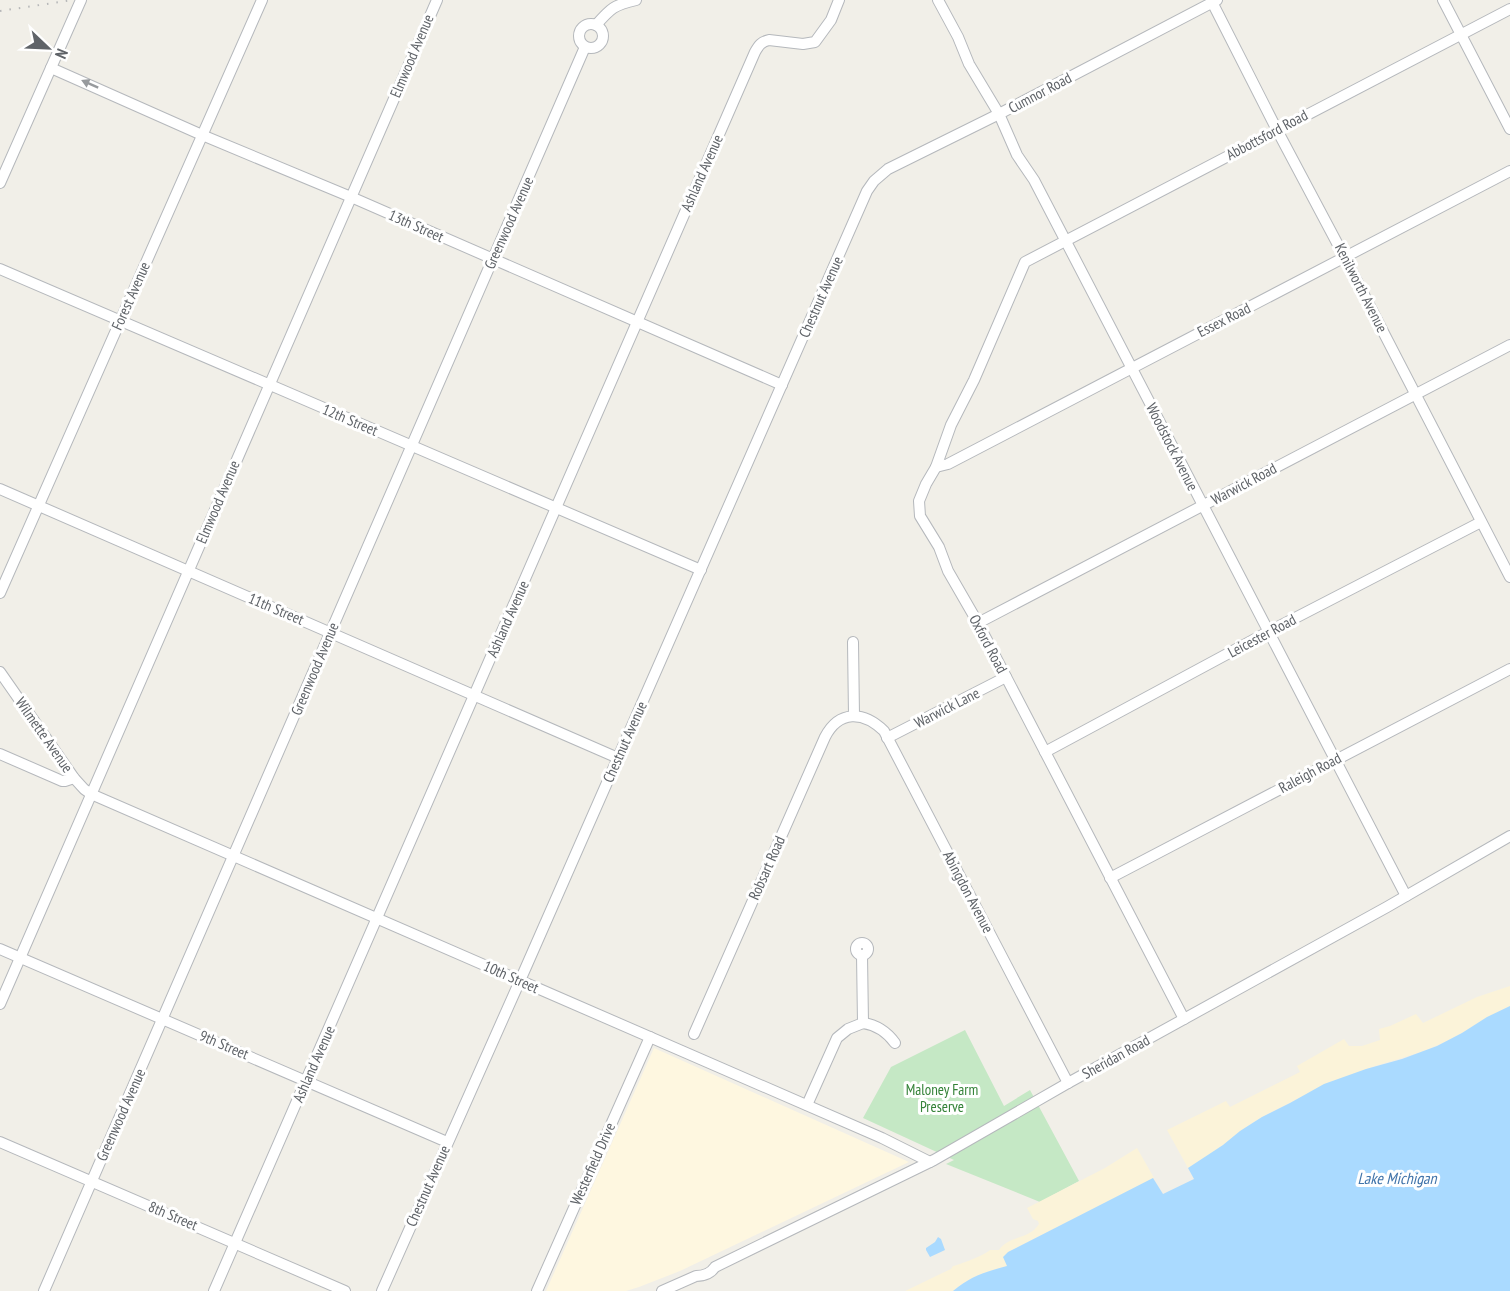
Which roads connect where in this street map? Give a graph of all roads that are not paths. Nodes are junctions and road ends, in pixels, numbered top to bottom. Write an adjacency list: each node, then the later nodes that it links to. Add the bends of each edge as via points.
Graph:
1 (81, 0): 13 (street)
2 (262, 0): 17 (street, Forest Avenue)
3 (437, 0): 21 (street, Elmwood Avenue)
4 (636, 0): 10 (street, via 613,7)
5 (839, 0): 28 (street, Ashland Avenue, via 816,42 769,40 759,45)
6 (938, 0): 14 (street, Woodstock Avenue)
7 (1443, 0): 11 (street)
8 (1214, 1): 14 (street, Cumnor Road); 16 (street, Kenilworth Avenue)
9 (1510, 9): 11 (street, Abbottsford Road)
10 (596, 25): 12 (street, Greenwood Avenue, via 585,25 580,30 579,38); 12 (street, Greenwood Avenue, via 602,31 600,43 593,48)
11 (1461, 35): 15 (street); 16 (street, Abbottsford Road)
12 (585, 47): 24 (street, Greenwood Avenue)
13 (51, 68): 17 (street, 13th Street, one-way to 13); 19 (street)
14 (999, 114): 20 (street, Cumnor Road, via 888,169); 22 (street, Woodstock Avenue)
15 (1510, 129)
16 (1277, 130): 22 (street, Abbottsford Road); 23 (street, Kenilworth Avenue)
17 (202, 135): 21 (street, 13th Street); 27 (street, Forest Avenue)
18 (1510, 171): 23 (street, Essex Road)
19 (0, 183)
20 (867, 191): 32 (street, Chestnut Avenue)
21 (351, 197): 24 (street, 13th Street); 31 (street, Elmwood Avenue)
22 (1065, 241): 25 (street, Abbottsford Road); 30 (street, Woodstock Avenue)
23 (1345, 258): 30 (street, Essex Road); 33 (street, Kenilworth Avenue)
24 (493, 260): 28 (street, 13th Street); 34 (street, Greenwood Avenue)
25 (1026, 262): 35 (street, Oxford Road, via 951,425)
26 (0, 269): 27 (street, 12th Street)
27 (120, 320): 31 (street, 12th Street); 37 (street, Forest Avenue)
28 (638, 322): 32 (street, 13th Street); 39 (street, Ashland Avenue)
29 (1510, 345): 33 (street, Warwick Road)
30 (1131, 368): 35 (street, Essex Road); 38 (street, Woodstock Avenue)
31 (269, 385): 34 (street, 12th Street); 42 (street, Elmwood Avenue)
32 (782, 385): 41 (street, Chestnut Avenue)
33 (1416, 394): 38 (street, Warwick Road); 40 (street, Kenilworth Avenue)
34 (412, 446): 39 (street, 12th Street); 47 (street, Greenwood Avenue)
35 (936, 467): 45 (street, Oxford Road, via 922,493 920,516)
36 (0, 489): 37 (street, 11th Street)
37 (38, 506): 42 (street, 11th Street); 44 (street, Forest Avenue)
38 (1203, 506): 45 (street, Warwick Road); 46 (street, Woodstock Avenue)
39 (556, 508): 41 (street, 12th Street); 52 (street, Ashland Avenue)
40 (1481, 522): 43 (street, Kenilworth Avenue); 46 (street, Leicester Road)
41 (701, 570): 57 (street, Chestnut Avenue)
42 (188, 571): 47 (street, 11th Street); 60 (street, Elmwood Avenue)
43 (1510, 577)
44 (0, 593)
45 (978, 623): 51 (street, Oxford Road)
46 (1269, 632): 55 (street, Leicester Road); 58 (street, Woodstock Avenue)
47 (330, 633): 52 (street, 11th Street); 62 (street, Greenwood Avenue)
48 (853, 642): 53 (street)
49 (1510, 669): 58 (street, Raleigh Road)
50 (0, 672): 59 (street, Wilmette Avenue)
51 (1006, 677): 54 (street, Warwick Lane); 55 (street, Oxford Road)
52 (475, 696): 57 (street, 11th Street); 65 (street, Ashland Avenue)
53 (854, 716): 54 (street, Abingdon Avenue, via 873,722); 74 (street, Robsart Road, via 840,720 825,737)
54 (887, 738): 78 (street, Abingdon Avenue)
55 (1045, 752): 63 (street, Oxford Road)
56 (0, 754): 59 (street, via 62,781)
57 (618, 758): 69 (street, Chestnut Avenue)
58 (1336, 760): 63 (street, Raleigh Road); 64 (street, Woodstock Avenue)
59 (74, 778): 60 (street, Wilmette Avenue)
60 (92, 794): 62 (street, 10th Street); 68 (street, Elmwood Avenue)
61 (1510, 836): 64 (street, Sheridan Road)
62 (234, 856): 65 (street, 10th Street); 71 (street, Greenwood Avenue)
63 (1110, 878): 72 (street, Oxford Road)
64 (1406, 896): 72 (street, Sheridan Road)
65 (377, 918): 69 (street, 10th Street); 77 (street, Ashland Avenue)
66 (0, 949): 68 (street, 9th Street)
67 (862, 955): 73 (street)
68 (20, 957): 70 (street, Elmwood Avenue); 71 (street, 9th Street)
69 (520, 981): 75 (street, 10th Street); 81 (street, Chestnut Avenue)
70 (0, 1004)
71 (163, 1019): 77 (street, 9th Street); 83 (street, Greenwood Avenue)
72 (1184, 1019): 78 (street, Sheridan Road)
73 (863, 1023): 76 (street, via 879,1028); 79 (street, via 837,1038)
74 (694, 1034)
75 (650, 1037): 79 (street, 10th Street); 89 (street, Westerfield Drive)
76 (896, 1042)
77 (306, 1081): 81 (street, 9th Street); 84 (street, Ashland Avenue)
78 (1068, 1083): 82 (street, Sheridan Road)
79 (807, 1105): 82 (street, 10th Street)
80 (0, 1142): 83 (street, 8th Street)
81 (447, 1142): 88 (street, Chestnut Avenue)
82 (930, 1162): 90 (street, Sheridan Road)
83 (92, 1182): 84 (street, 8th Street); 85 (street, Greenwood Avenue)
84 (235, 1244): 86 (street, Ashland Avenue); 87 (street, 8th Street)
85 (44, 1291)
86 (214, 1291)
87 (345, 1291)
88 (382, 1291)
89 (537, 1291)
90 (662, 1291)

